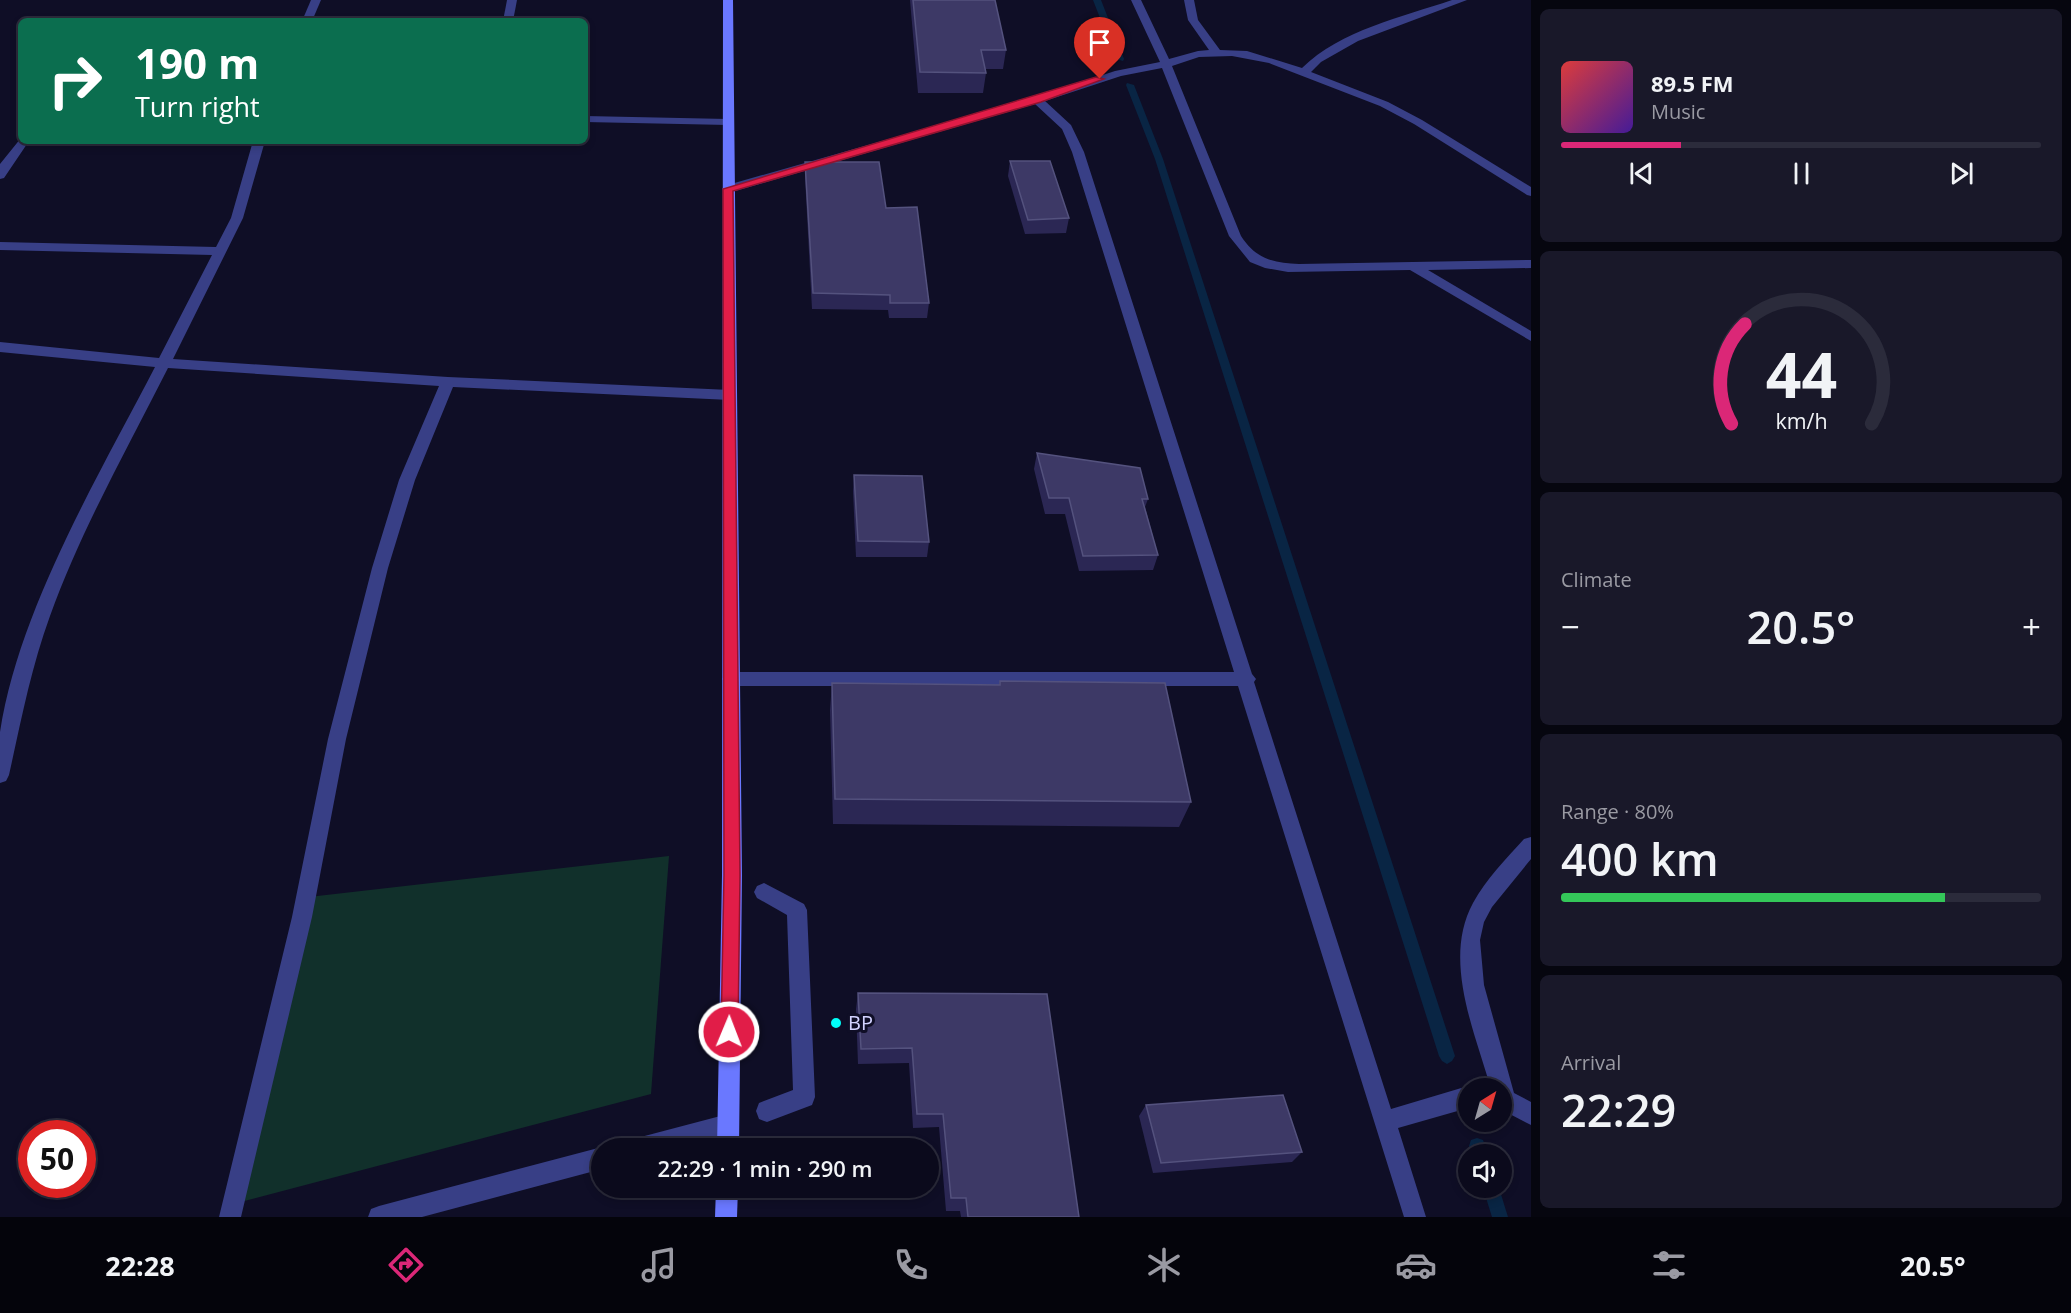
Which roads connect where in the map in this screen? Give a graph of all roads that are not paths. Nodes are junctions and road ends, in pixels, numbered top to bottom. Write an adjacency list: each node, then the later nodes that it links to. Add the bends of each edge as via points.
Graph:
1 (316, 0): 7 (street)
2 (512, 0): 8 (street)
3 (728, 0): 14 (main road)
4 (1136, 0): 10 (street)
5 (1188, 0): 9 (street, via 1192,20)
6 (1462, 0): 11 (street, via 1348,42 1314,60)
7 (308, 18)
8 (509, 18)
9 (1217, 54): 10 (street, via 1198,54); 11 (street, via 1251,55)
10 (1166, 64): 12 (street, via 1119,73); 24 (street, via 1235,236 1250,257 1265,265 1287,267)
11 (1305, 72): 20 (street, via 1399,111)
12 (1037, 100): 19 (street); 31 (street, via 1067,127 1078,152)
13 (588, 119): 14 (street)
14 (728, 122): 19 (main road)
15 (20, 144): 17 (street)
16 (258, 144): 22 (street, via 237,218)
17 (5, 158): 18 (street)
18 (0, 176)
19 (728, 189): 29 (main road)
20 (1531, 192)
21 (0, 246): 22 (street)
22 (220, 251): 27 (street)
23 (1531, 264): 24 (street)
24 (1412, 266): 25 (street)
25 (1531, 337)
26 (0, 347): 27 (street)
27 (162, 363): 28 (street); 32 (street, via 79,530 42,615 20,683)
28 (448, 382): 29 (street); 46 (street, via 407,480 380,568 337,740 302,917)
29 (730, 395): 30 (main road)
30 (731, 679): 31 (street); 41 (main road)
31 (1247, 680): 40 (street)
32 (0, 775)
33 (1531, 845): 35 (street, via 1480,908 1469,940 1475,988)
34 (764, 892): 38 (street, via 797,910 804,1097)
35 (1498, 1078)
36 (1458, 1100): 40 (street)
37 (1512, 1104): 39 (street)
38 (767, 1111)
39 (1531, 1114)
40 (1386, 1121): 49 (street)
41 (728, 1125): 42 (street); 43 (main road)
42 (679, 1138)
43 (728, 1138)
44 (591, 1161): 47 (street)
45 (727, 1198): 48 (main road)
46 (231, 1217)
47 (379, 1217)
48 (726, 1217)
49 (1415, 1217)

